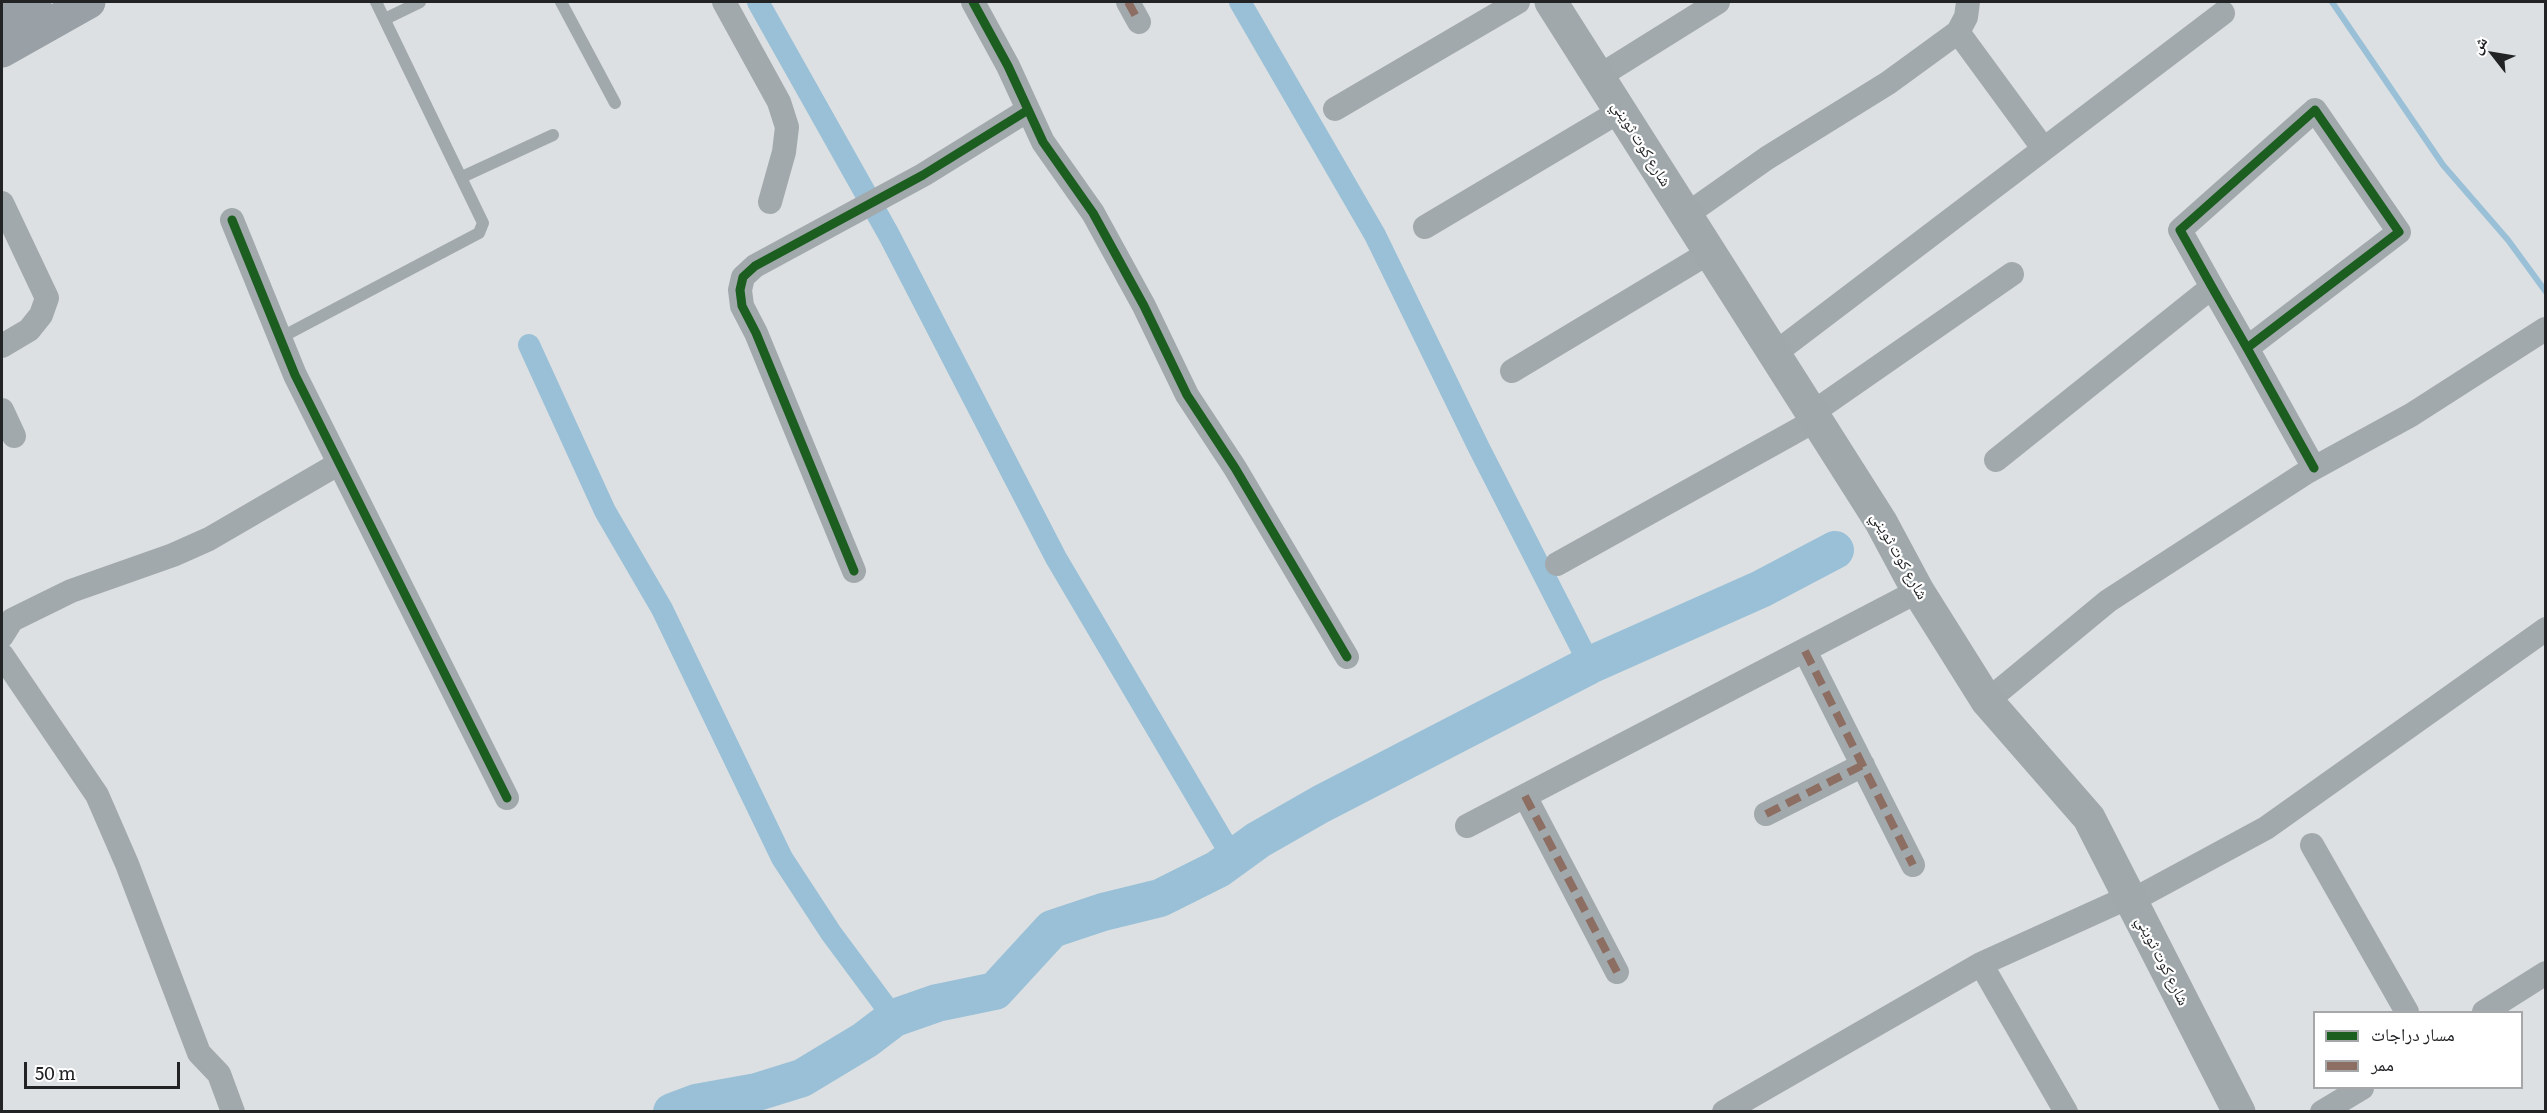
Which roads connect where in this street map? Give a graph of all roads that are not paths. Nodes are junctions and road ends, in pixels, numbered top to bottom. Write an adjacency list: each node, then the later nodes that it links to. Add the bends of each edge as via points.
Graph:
1 (35, 2): 14 (main road)
2 (88, 2): 16 (main road)
3 (376, 2): 13 (lane)
4 (420, 2): 13 (lane)
5 (561, 2): 18 (lane)
6 (724, 2): 26 (street, via 779,102 786,127 784,152)
7 (973, 2): 20 (street)
8 (1518, 2): 19 (street)
9 (1551, 2): 17 (main road, شارع كوت ثويني)
10 (1718, 2): 17 (street)
11 (1968, 2): 15 (street)
12 (2223, 13): 23 (street)
13 (385, 19): 24 (lane)
14 (2, 20)
15 (1958, 32): 23 (street); 27 (street, via 1888,83)
16 (2, 51)
17 (1598, 77): 21 (main road, شارع كوت ثويني)
18 (615, 103)
19 (1335, 109)
20 (1028, 110): 46 (street, via 923,176 755,266 743,277 742,306); 52 (street, via 1043,142 1093,213 1187,395)
21 (1620, 111): 27 (main road, شارع كوت ثويني); 29 (street)
22 (553, 135): 24 (lane)
23 (2043, 148): 37 (street)
24 (462, 177): 34 (lane, via 483,223 479,233)
25 (2, 202): 35 (street, via 47,298 41,315 29,330)
26 (770, 202)
27 (1686, 214): 30 (main road, شارع كوت ثويني)
28 (232, 220): 34 (street)
29 (1425, 227)
30 (1710, 252): 37 (main road, شارع كوت ثويني); 38 (street)
31 (2012, 274): 40 (street)
32 (2212, 286): 36 (street); 36 (street, via 2180,230 2315,110 2399,232); 42 (street)
33 (2545, 329): 44 (street, via 2411,415)
34 (278, 339): 43 (street)
35 (2, 346)
36 (2247, 348): 44 (street)
37 (1774, 354): 40 (main road, شارع كوت ثويني)
38 (1512, 371)
39 (2, 410): 41 (street)
40 (1814, 417): 45 (street); 47 (main road, شارع كوت ثويني, via 1881,522)
41 (14, 436)
42 (1996, 460)
43 (338, 464): 49 (street, via 209,539 71,591 12,620); 56 (street)
44 (2314, 468): 53 (street, via 2108,601)
45 (1557, 564)
46 (854, 571)
47 (1918, 591): 50 (street); 53 (main road, شارع كوت ثويني)
48 (2546, 629): 61 (street, via 2266,828)
49 (2, 636)
50 (1805, 651): 54 (street); 55 (street)
51 (2, 655): 69 (street, via 97,795 200,1053 219,1074)
52 (1347, 657)
53 (1987, 700): 61 (main road, شارع كوت ثويني, via 2089,818)
54 (1863, 765): 57 (street); 60 (street)
55 (1525, 796): 58 (street); 63 (street)
56 (507, 798)
57 (1766, 814)
58 (1467, 826)
59 (2312, 845): 65 (street)
60 (1913, 866)
61 (2130, 899): 62 (street); 68 (main road, شارع كوت ثويني)
62 (1981, 964): 70 (street); 71 (street)
63 (1617, 972)
64 (2546, 973): 66 (street)
65 (2406, 1011)
66 (2486, 1011)
67 (2360, 1089): 72 (street)
68 (2238, 1111)
69 (233, 1112)
70 (1724, 1112)
71 (2066, 1112)
72 (2322, 1112)

